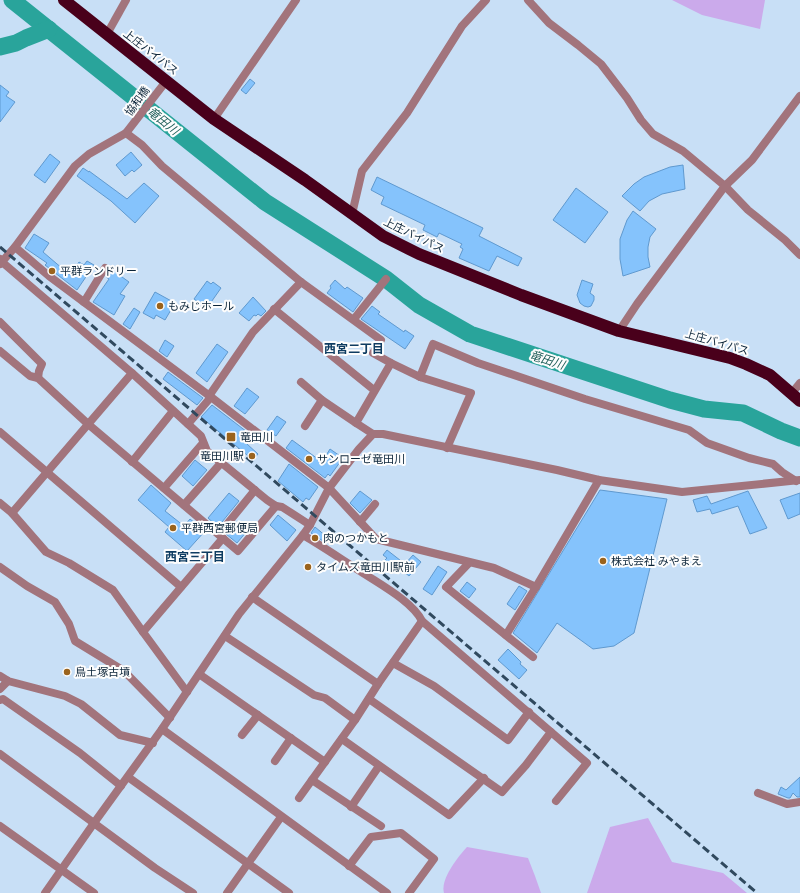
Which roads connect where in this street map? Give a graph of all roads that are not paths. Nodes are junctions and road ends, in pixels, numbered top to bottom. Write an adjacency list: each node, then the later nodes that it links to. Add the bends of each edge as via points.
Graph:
1 (64, 0): 6 (highway, 上庄バイパス)
2 (126, 0): 6 (street)
3 (296, 0): 9 (street)
4 (486, 0): 12 (street, via 462,26 407,113 362,171)
5 (528, 0): 11 (street, via 549,23 601,64 653,134 683,151)
6 (107, 34): 7 (highway, 上庄バイパス)
7 (164, 84): 9 (highway, 上庄バイパス); 10 (street, 協和橋)
8 (800, 96): 11 (street, via 752,160)
9 (214, 119): 12 (highway, 上庄バイパス)
10 (129, 131): 13 (street, via 89,154 75,166); 18 (street, via 162,166)
11 (725, 186): 14 (street, via 748,210); 23 (street)
12 (352, 214): 23 (highway, 上庄バイパス, via 383,236 419,254)
13 (15, 247): 15 (street); 19 (street)
14 (800, 255)
15 (1, 262): 26 (street)
16 (105, 268): 19 (street)
17 (386, 279): 21 (street)
18 (301, 282): 20 (street); 21 (street)
19 (84, 302): 32 (street)
20 (274, 309): 31 (street); 32 (street, via 253,332)
21 (354, 319): 25 (street, via 381,340 373,353)
22 (0, 322): 28 (street, via 42,364)
23 (619, 331): 33 (highway, 上庄バイパス, via 730,358 770,375)
24 (0, 351): 28 (street, via 30,376)
25 (391, 363): 27 (street); 31 (street)
26 (132, 373): 35 (street); 36 (street)
27 (420, 377): 43 (street, via 471,393); 48 (street, via 433,344 478,363 585,399 689,430 707,442 773,464)
28 (38, 378): 36 (street)
29 (301, 382): 34 (street)
30 (800, 383): 33 (street)
31 (374, 390): 38 (street)
32 (210, 397): 37 (street); 50 (street)
33 (796, 397)
34 (322, 400): 38 (street); 39 (street)
35 (173, 411): 37 (street); 44 (street)
36 (88, 424): 44 (street); 46 (street)
37 (188, 424): 42 (street, via 201,436)
38 (356, 424): 41 (street)
39 (305, 426)
40 (0, 432): 46 (street)
41 (373, 434): 43 (street); 50 (street)
42 (203, 444): 45 (street); 49 (street)
43 (447, 448): 47 (street)
44 (132, 462): 49 (street)
45 (220, 463): 51 (street); 54 (street)
46 (47, 472): 56 (street); 63 (street)
47 (599, 480): 48 (street, via 682,492); 64 (street)
48 (798, 480)
49 (164, 488): 54 (street)
50 (329, 488): 57 (street); 58 (street)
51 (254, 490): 55 (street); 60 (street)
52 (0, 503): 56 (street)
53 (375, 504): 57 (street)
54 (184, 505): 60 (street)
55 (276, 506): 58 (street, via 282,507); 60 (street, via 238,551)
56 (12, 513): 67 (street, via 46,552 113,590)
57 (360, 522): 61 (street, via 376,539)
58 (310, 525): 59 (street)
59 (303, 535): 65 (street); 66 (street, via 386,587 418,614)
60 (221, 536): 63 (street)
61 (469, 563): 64 (street, via 494,568); 68 (street, via 446,587)
62 (0, 567): 82 (street, via 55,602 69,624 75,641 124,671)
63 (181, 587): 67 (street)
64 (536, 587): 68 (street)
65 (252, 597): 69 (street); 75 (street)
66 (422, 621): 71 (street); 80 (street)
67 (143, 632): 77 (street)
68 (506, 635): 70 (street)
69 (225, 636): 72 (street); 83 (street, via 314,695 325,698)
70 (533, 657)
71 (393, 663): 75 (street); 80 (street, via 434,686 508,740)
72 (199, 674): 77 (street); 81 (street)
73 (0, 676): 74 (street)
74 (8, 681): 76 (street); 89 (street, via 64,696 81,704 120,735)
75 (378, 684): 78 (street)
76 (0, 689)
77 (187, 692): 82 (street)
78 (369, 699): 83 (street); 95 (street)
79 (0, 700): 97 (street, via 3,699 80,753)
80 (529, 712): 85 (street)
81 (258, 715): 86 (street); 87 (street)
82 (170, 718): 84 (street)
83 (355, 720): 88 (street)
84 (162, 729): 89 (street); 103 (street)
85 (551, 732): 95 (street, via 502,792); 100 (street, via 587,763)
86 (242, 735)
87 (291, 738): 91 (street); 92 (street)
88 (342, 740): 92 (street); 93 (street)
89 (152, 743): 94 (street)
90 (0, 754): 104 (street)
91 (275, 761)
92 (325, 762): 96 (street)
93 (379, 766): 95 (street, via 449,815); 102 (street)
94 (128, 777): 97 (street); 107 (street)
95 (484, 778)
96 (312, 780): 99 (street); 102 (street)
97 (121, 786): 104 (street)
98 (758, 793): 101 (street, via 787,804)
99 (299, 798)
100 (556, 801)
101 (800, 802)
102 (351, 807): 106 (street)
103 (281, 817): 107 (street); 108 (street)
104 (94, 823): 109 (street); 112 (street)
105 (0, 826): 109 (street)
106 (381, 826)
107 (248, 863): 113 (street); 114 (street)
108 (349, 866): 115 (street); 116 (street, via 371,837 400,833 434,859)
109 (62, 870): 110 (street); 111 (street)
110 (45, 893)
111 (94, 893)
112 (193, 893)
113 (227, 893)
114 (289, 893)
115 (387, 893)
116 (409, 893)

